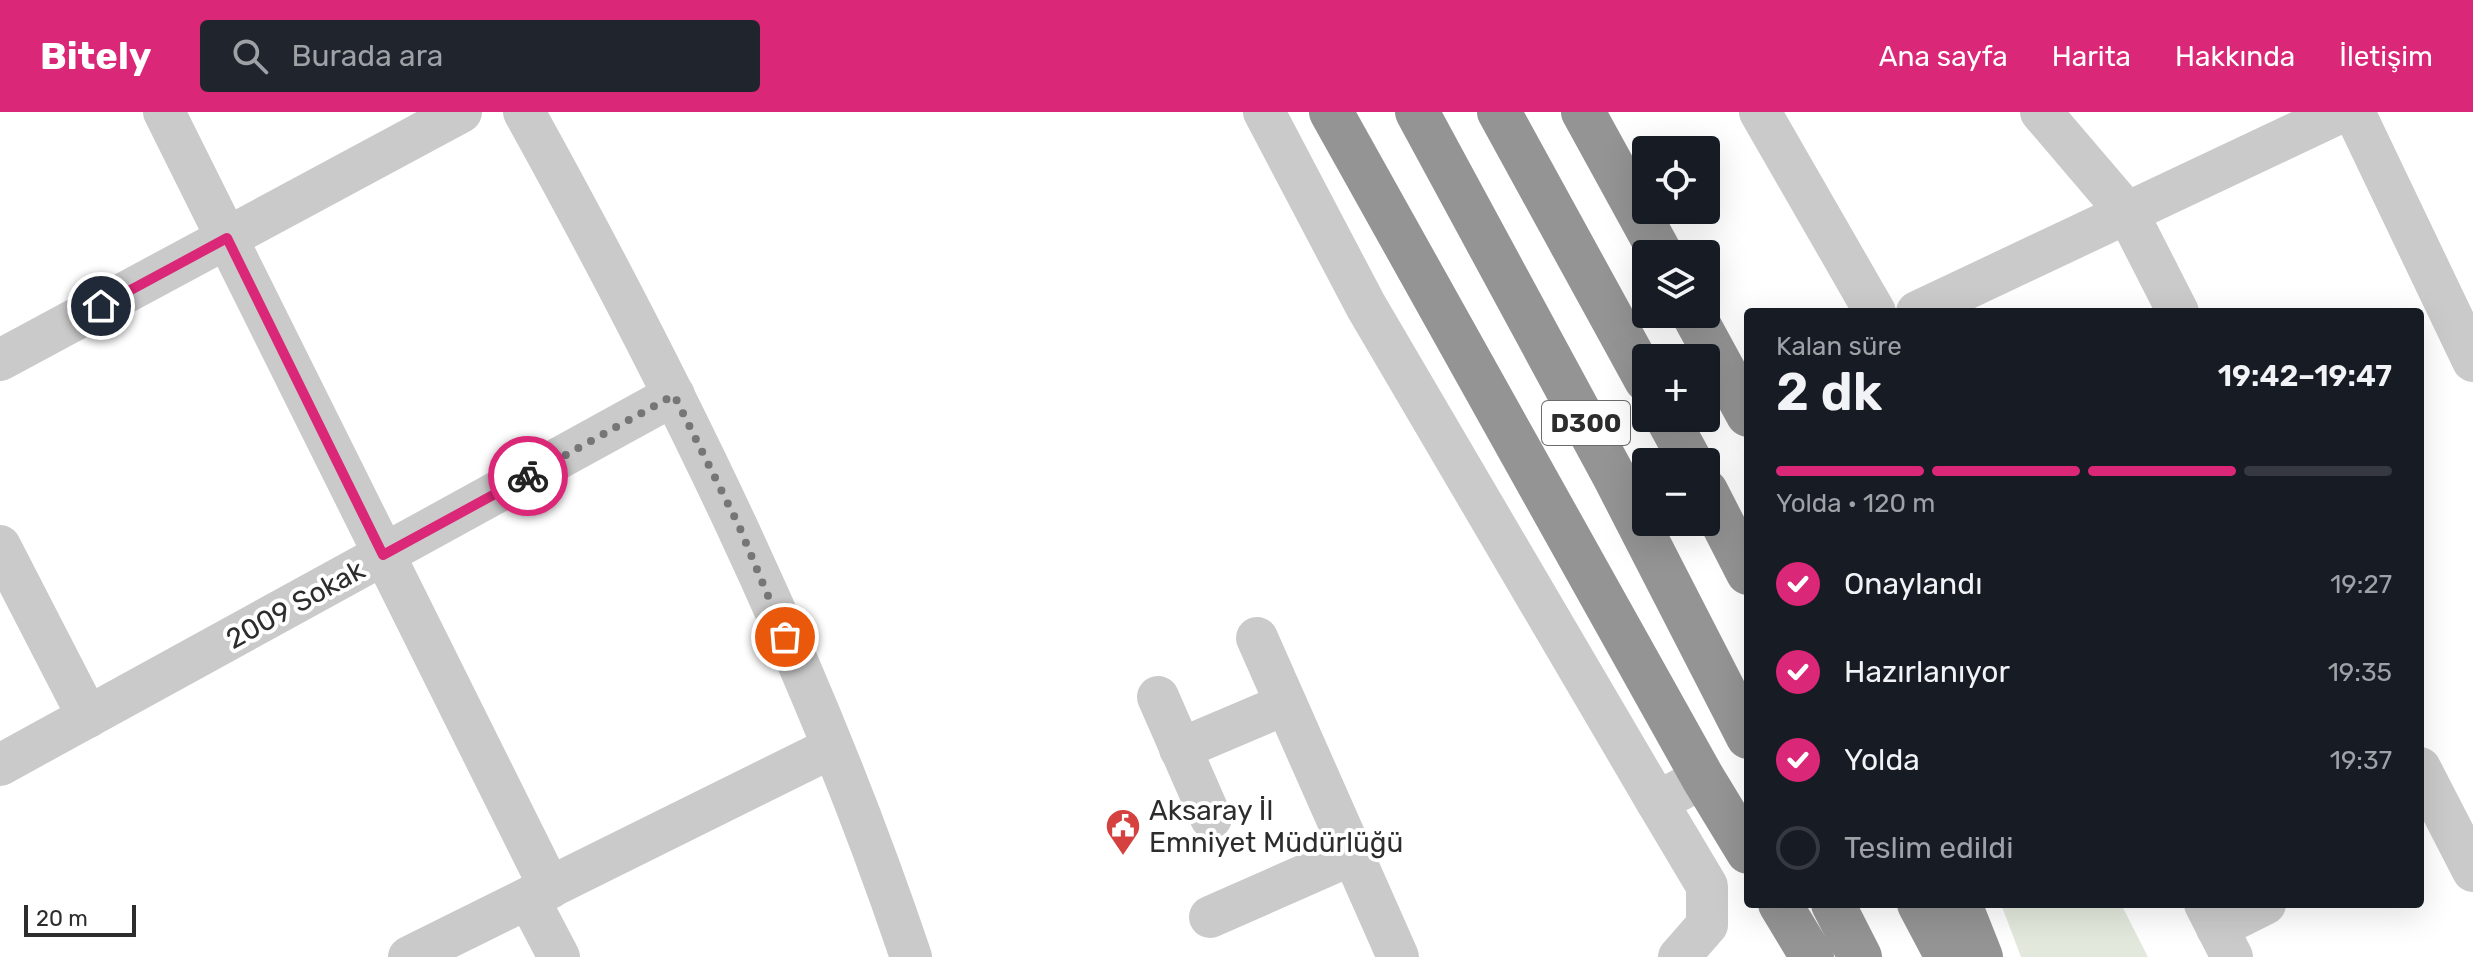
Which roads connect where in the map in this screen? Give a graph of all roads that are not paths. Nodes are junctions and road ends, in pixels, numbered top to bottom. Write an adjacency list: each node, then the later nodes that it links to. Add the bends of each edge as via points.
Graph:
1 (164, 112): 14 (street)
2 (461, 112): 14 (street)
3 (524, 112): 23 (street)
4 (1264, 112): 39 (street, via 1366,306)
5 (1331, 112): 38 (highway)
6 (1417, 112): 33 (highway, D300)
7 (1499, 112): 20 (highway, D300)
8 (1583, 112): 15 (highway)
9 (1760, 112): 16 (street)
10 (2041, 112): 13 (street)
11 (2341, 112): 13 (street)
12 (2354, 112): 22 (street)
13 (2128, 214): 17 (street); 18 (street)
14 (227, 238): 21 (street); 27 (street)
15 (1653, 240)
16 (1873, 308)
17 (1926, 308)
18 (2176, 308)
19 (1701, 328): 24 (highway)
20 (1632, 354)
21 (0, 360)
22 (2473, 361)
23 (674, 395): 27 (street, 2009 Sokak); 34 (street, via 739,526)
24 (1744, 398)
25 (1720, 518): 28 (highway)
26 (0, 546): 32 (street)
27 (383, 555): 32 (street, 2009 Sokak); 45 (street)
28 (1744, 565)
29 (1257, 638): 31 (street)
30 (1158, 697): 35 (street)
31 (1286, 704): 35 (street); 43 (street)
32 (88, 717): 36 (street, 2009 Sokak)
33 (1744, 729)
34 (831, 748): 45 (street); 55 (street)
35 (1180, 749): 41 (street)
36 (0, 765)
37 (2424, 775): 40 (street)
38 (1703, 778): 39 (street); 42 (highway)
39 (1657, 802): 57 (street, via 1707,886 1707,925)
40 (2446, 815): 44 (street)
41 (1211, 818)
42 (1744, 845)
43 (1353, 854): 51 (street); 56 (street)
44 (2473, 871)
45 (539, 893): 53 (street); 54 (street)
46 (1782, 908): 58 (highway)
47 (1835, 908): 59 (highway)
48 (1921, 908): 60 (highway)
49 (1962, 908): 61 (highway)
50 (2258, 908): 52 (street)
51 (1210, 917)
52 (2218, 930)
53 (409, 957)
54 (559, 957)
55 (911, 957)
56 (1398, 957)
57 (1679, 957)
58 (1812, 957)
59 (1860, 957)
60 (1947, 957)
61 (1981, 957)

